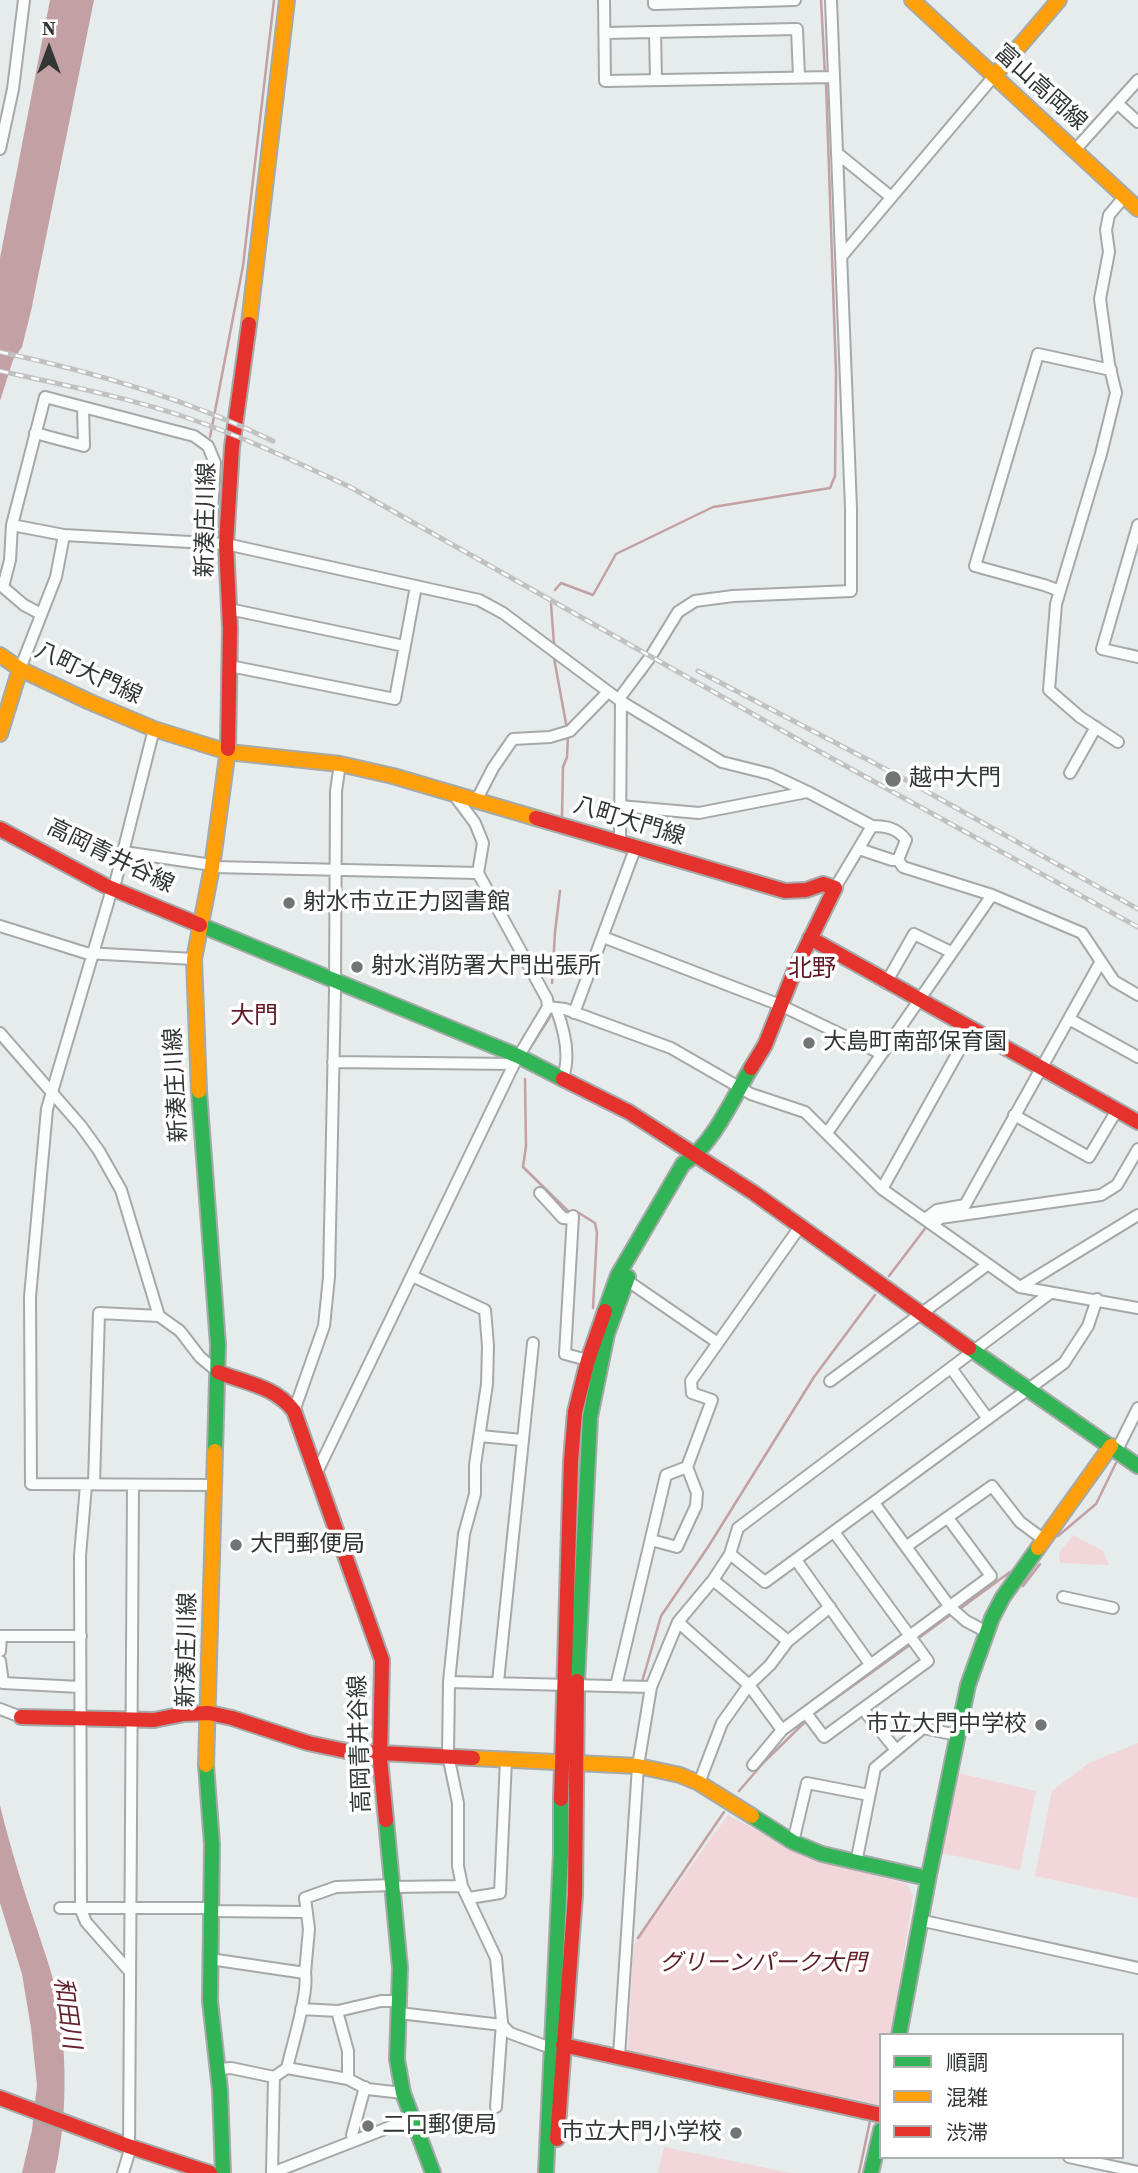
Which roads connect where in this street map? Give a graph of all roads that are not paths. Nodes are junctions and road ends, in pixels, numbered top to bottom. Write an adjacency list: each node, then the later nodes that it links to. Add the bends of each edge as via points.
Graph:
1 (24, 0): 20 (street)
2 (287, 0): 36 (main road, 新湊庄川線, via 232,447)
3 (604, 0): 12 (street)
4 (654, 0): 10 (street, via 654,4)
5 (795, 0): 9 (street)
6 (831, 0): 13 (street)
7 (912, 0): 14 (main road, 富山高岡線)
8 (1059, 0): 14 (main road)
9 (749, 1): 10 (street)
10 (701, 2)
11 (655, 32): 12 (street); 15 (street, via 797,29); 16 (street)
12 (605, 33): 16 (street, via 605,81)
13 (834, 76): 15 (street); 22 (street)
14 (993, 76): 21 (main road, 富山高岡線); 24 (street)
15 (799, 77): 16 (street)
16 (656, 80)
17 (1138, 80): 18 (street)
18 (1117, 103): 19 (street); 21 (street)
19 (1138, 122)
20 (0, 149)
21 (1075, 150): 23 (main road, 富山高岡線)
22 (836, 153): 24 (street); 26 (street)
23 (1125, 196): 25 (main road, 富山高岡線); 27 (street, via 1109,215 1109,253 1100,299)
24 (891, 197): 26 (street)
25 (1138, 209)
26 (841, 257): 48 (street, via 850,591 695,601 678,612 621,696)
27 (1111, 370): 39 (street, via 1116,393); 39 (street, via 1038,354 975,566)
28 (83, 407): 29 (street, via 45,397); 29 (street, via 84,446); 35 (street, via 194,436 208,446 215,463)
29 (34, 433): 30 (street)
30 (12, 525): 32 (street); 34 (street)
31 (1138, 527): 44 (street, via 1102,649)
32 (64, 535): 35 (street); 41 (street, via 56,577)
33 (0, 540): 34 (street)
34 (12, 544): 38 (street)
35 (211, 544): 36 (street)
36 (226, 544): 37 (street); 40 (main road, 新湊庄川線)
37 (416, 586): 42 (street); 47 (street, via 491,606)
38 (1, 587): 41 (street)
39 (1060, 591): 49 (street, via 1049,690)
40 (229, 609): 42 (street); 45 (main road, 新湊庄川線)
41 (41, 614): 46 (street)
42 (404, 646): 45 (street, via 395,699)
43 (0, 655): 46 (main road, 八町大門線)
44 (1138, 657)
45 (230, 666): 53 (main road, 新湊庄川線)
46 (20, 669): 50 (main road, 八町大門線); 51 (main road)
47 (608, 692): 48 (street); 58 (street, via 570,731 513,739)
48 (622, 702): 56 (street, via 722,762 770,775); 59 (street)
49 (1096, 727): 52 (street); 55 (street)
50 (154, 729): 53 (main road, 八町大門線); 65 (street)
51 (0, 734)
52 (1118, 742)
53 (228, 752): 54 (main road, 八町大門線); 67 (main road, 新湊庄川線)
54 (340, 764): 57 (main road, 八町大門線); 68 (street)
55 (1070, 774)
56 (808, 792): 59 (street, via 699,813); 60 (street)
57 (454, 795): 58 (main road, 八町大門線); 69 (street, via 483,843)
58 (477, 801): 62 (main road, 八町大門線)
59 (620, 806): 62 (street)
60 (872, 826): 64 (street); 66 (street, via 900,832 906,840)
61 (0, 829): 71 (main road, 高岡青井谷線)
62 (620, 843): 63 (main road, 八町大門線)
63 (635, 849): 70 (main road, 八町大門線, via 785,891 823,884); 75 (street)
64 (859, 849): 66 (street); 70 (street)
65 (124, 852): 67 (street); 71 (street)
66 (898, 860): 72 (street, via 903,867)
67 (212, 866): 68 (street); 73 (main road, 新湊庄川線)
68 (336, 871): 69 (street); 81 (street)
69 (478, 873): 86 (street)
70 (835, 888): 76 (main road)
71 (112, 889): 73 (main road, 高岡青井谷線); 78 (street)
72 (992, 895): 77 (street); 80 (street, via 1082,933)
73 (200, 925): 79 (main road, 新湊庄川線); 81 (main road, 高岡青井谷線)
74 (0, 926): 78 (street)
75 (603, 937): 85 (street); 87 (street)
76 (810, 938): 82 (main road); 85 (main road)
77 (951, 952): 82 (street, via 914,934); 84 (street)
78 (94, 954): 79 (street); 98 (street)
79 (194, 960): 124 (main road, 新湊庄川線)
80 (1100, 963): 83 (street, via 1114,981); 88 (street)
81 (335, 982): 93 (main road, 高岡青井谷線); 94 (street)
82 (886, 982): 84 (main road)
83 (1138, 995)
84 (919, 1000): 89 (main road); 91 (street)
85 (780, 1005): 91 (street); 97 (main road, via 765,1045)
86 (552, 1007): 87 (street); 93 (street); 96 (street, via 564,1031)
87 (574, 1013): 97 (street, via 671,1048)
88 (1069, 1019): 92 (street); 95 (street)
89 (971, 1029): 95 (main road); 105 (street)
90 (0, 1033): 98 (street)
91 (882, 1054): 102 (street)
92 (1138, 1057)
93 (516, 1060): 94 (street); 96 (main road, 高岡青井谷線); 111 (street)
94 (333, 1062): 128 (street, via 324,1326)
95 (1041, 1068): 99 (main road); 100 (street)
96 (563, 1077): 104 (main road, 高岡青井谷線, via 654,1127)
97 (740, 1088): 102 (street, via 805,1112); 104 (main road)
98 (51, 1092): 118 (street, via 99,1151 121,1190); 136 (street, via 30,1283 31,1484)
99 (1117, 1110): 100 (street, via 1089,1157); 101 (main road)
100 (1014, 1115): 108 (street, via 965,1205 937,1210)
101 (1138, 1122)
102 (827, 1133): 105 (street)
103 (1138, 1149): 108 (street, via 1117,1185 1101,1195)
104 (694, 1157): 109 (main road, 高岡青井谷線, via 754,1193); 112 (main road, via 691,1170)
105 (882, 1189): 108 (street)
106 (540, 1194): 122 (street, via 563,1218 573,1217 565,1354)
107 (1138, 1215): 113 (street)
108 (929, 1222): 110 (street)
109 (799, 1228): 117 (main road, 高岡青井谷線); 120 (street)
110 (987, 1265): 113 (street); 117 (street)
111 (412, 1276): 130 (street, via 485,1310 487,1384); 135 (street)
112 (622, 1278): 120 (street); 122 (main road)
113 (1020, 1287): 114 (street)
114 (1049, 1294): 115 (street); 121 (street)
115 (1097, 1299): 116 (street); 126 (street, via 1088,1326 1065,1363)
116 (1138, 1308)
117 (920, 1313): 121 (main road, 高岡青井谷線); 125 (street)
118 (159, 1316): 124 (street, via 180,1331); 136 (street, via 99,1313)
119 (533, 1343): 131 (street)
120 (718, 1343): 134 (street, via 691,1381 692,1393 712,1400)
121 (973, 1351): 123 (street); 126 (main road, 高岡青井谷線)
122 (594, 1362): 162 (main road, via 575,1412 571,1461)
123 (951, 1368): 129 (street); 145 (street, via 738,1528)
124 (218, 1372): 128 (main road, 高岡青井谷線, via 273,1390); 138 (main road, 新湊庄川線)
125 (830, 1381)
126 (1028, 1390): 129 (street); 132 (main road, 高岡青井谷線)
127 (1138, 1408): 132 (street)
128 (294, 1411): 135 (main road, 高岡青井谷線)
129 (988, 1419): 139 (street)
130 (481, 1436): 131 (street); 160 (street, via 475,1494 464,1534)
131 (522, 1440): 161 (street)
132 (1114, 1448): 133 (main road, 高岡青井谷線); 142 (main road)
133 (1138, 1466)
134 (687, 1467): 143 (street, via 666,1475); 143 (street, via 697,1493 696,1506 677,1547)
135 (317, 1472): 177 (main road, 高岡青井谷線, via 382,1660)
136 (90, 1484): 137 (street); 155 (street, via 80,1556)
137 (133, 1485): 138 (street); 173 (street)
138 (214, 1485): 169 (main road, 新湊庄川線)
139 (874, 1503): 141 (street); 144 (street)
140 (948, 1518): 142 (street, via 992,1486 1020,1522); 144 (street); 150 (street, via 991,1576)
141 (834, 1532): 146 (street); 154 (street)
142 (1043, 1539): 153 (main road)
143 (651, 1540): 164 (street)
144 (907, 1546): 150 (street)
145 (730, 1554): 146 (street, via 765,1582); 147 (street)
146 (796, 1560): 149 (street)
147 (713, 1580): 152 (street); 156 (street)
148 (1063, 1597): 151 (street)
149 (830, 1607): 156 (street); 159 (street)
150 (950, 1607): 153 (street); 154 (street)
151 (1113, 1608)
152 (678, 1622): 163 (street); 166 (street)
153 (985, 1631): 175 (main road)
154 (910, 1635): 159 (street); 168 (street, via 928,1661)
155 (81, 1636): 157 (street, via 1,1636); 165 (street)
156 (788, 1641): 163 (street)
157 (0, 1651)
158 (0, 1661): 165 (street, via 3,1683)
159 (870, 1664): 170 (street)
160 (449, 1682): 161 (street); 178 (street)
161 (498, 1682): 162 (street)
162 (570, 1685): 164 (street); 180 (main road)
163 (749, 1685): 174 (street); 183 (street, via 722,1723)
164 (616, 1686): 166 (street)
165 (80, 1687): 172 (street)
166 (651, 1687): 182 (street)
167 (0, 1709): 171 (street)
168 (863, 1709): 170 (street, via 824,1737); 176 (street)
169 (209, 1713): 173 (main road); 177 (main road, via 346,1751); 194 (main road, 新湊庄川線, via 206,1773)
170 (806, 1713): 174 (street)
171 (21, 1717): 172 (main road)
172 (81, 1718): 173 (main road); 192 (street)
173 (131, 1720): 193 (street)
174 (782, 1730): 181 (street)
175 (957, 1735): 176 (street, via 923,1728); 187 (main road)
176 (896, 1750): 184 (street, via 875,1768)
177 (379, 1752): 178 (main road); 188 (main road, 高岡青井谷線)
178 (448, 1755): 179 (main road); 189 (street, via 458,1803)
179 (506, 1760): 180 (main road); 190 (street, via 500,1893)
180 (569, 1763): 182 (main road); 206 (main road, via 575,1895)
181 (753, 1765)
182 (638, 1766): 183 (main road); 207 (street)
183 (699, 1783): 185 (main road)
184 (869, 1796): 185 (street, via 807,1783); 186 (street)
185 (793, 1842): 186 (main road)
186 (856, 1863): 187 (main road)
187 (927, 1878): 196 (main road)
188 (393, 1886): 189 (street); 195 (street, via 336,1887 305,1898); 201 (main road, 高岡青井谷線)
189 (462, 1886): 190 (street)
190 (469, 1898): 204 (street, via 496,1958)
191 (60, 1908): 192 (street)
192 (81, 1908): 193 (street); 199 (street, via 86,1922)
193 (131, 1908): 194 (street); 199 (street)
194 (211, 1910): 195 (street); 197 (main road, 新湊庄川線)
195 (306, 1912): 200 (street)
196 (919, 1920): 198 (street); 205 (main road)
197 (210, 1959): 200 (street); 209 (main road, 新湊庄川線)
198 (1138, 1968)
199 (130, 1972): 220 (street)
200 (305, 1973): 202 (street)
201 (399, 2007): 203 (street, via 381,2001); 204 (street); 213 (main road, 高岡青井谷線, via 397,2059)
202 (301, 2009): 203 (street); 208 (street)
203 (337, 2011): 211 (street, via 348,2051)
204 (502, 2025): 206 (street, via 510,2034); 215 (street)
205 (899, 2033)
206 (557, 2046): 207 (main road); 228 (main road); 229 (main road)
207 (619, 2056): 216 (main road)
208 (287, 2068): 210 (street); 211 (street)
209 (219, 2069): 210 (street); 226 (main road, 新湊庄川線)
210 (274, 2077): 222 (street)
211 (348, 2079): 212 (street)
212 (365, 2087): 213 (street); 219 (street)
213 (403, 2093): 217 (main road, 高岡青井谷線)
214 (0, 2098): 220 (main road)
215 (496, 2107)
216 (879, 2115)
217 (413, 2118): 219 (street); 227 (main road, 高岡青井谷線)
218 (879, 2139): 230 (main road)
219 (354, 2140): 222 (street)
220 (128, 2146): 224 (street); 225 (main road)
221 (1087, 2167): 223 (street)
222 (272, 2172)
223 (1138, 2172)
224 (123, 2173)
225 (210, 2173)
226 (223, 2173)
227 (433, 2173)
228 (546, 2173)
229 (554, 2173)
230 (871, 2173)

